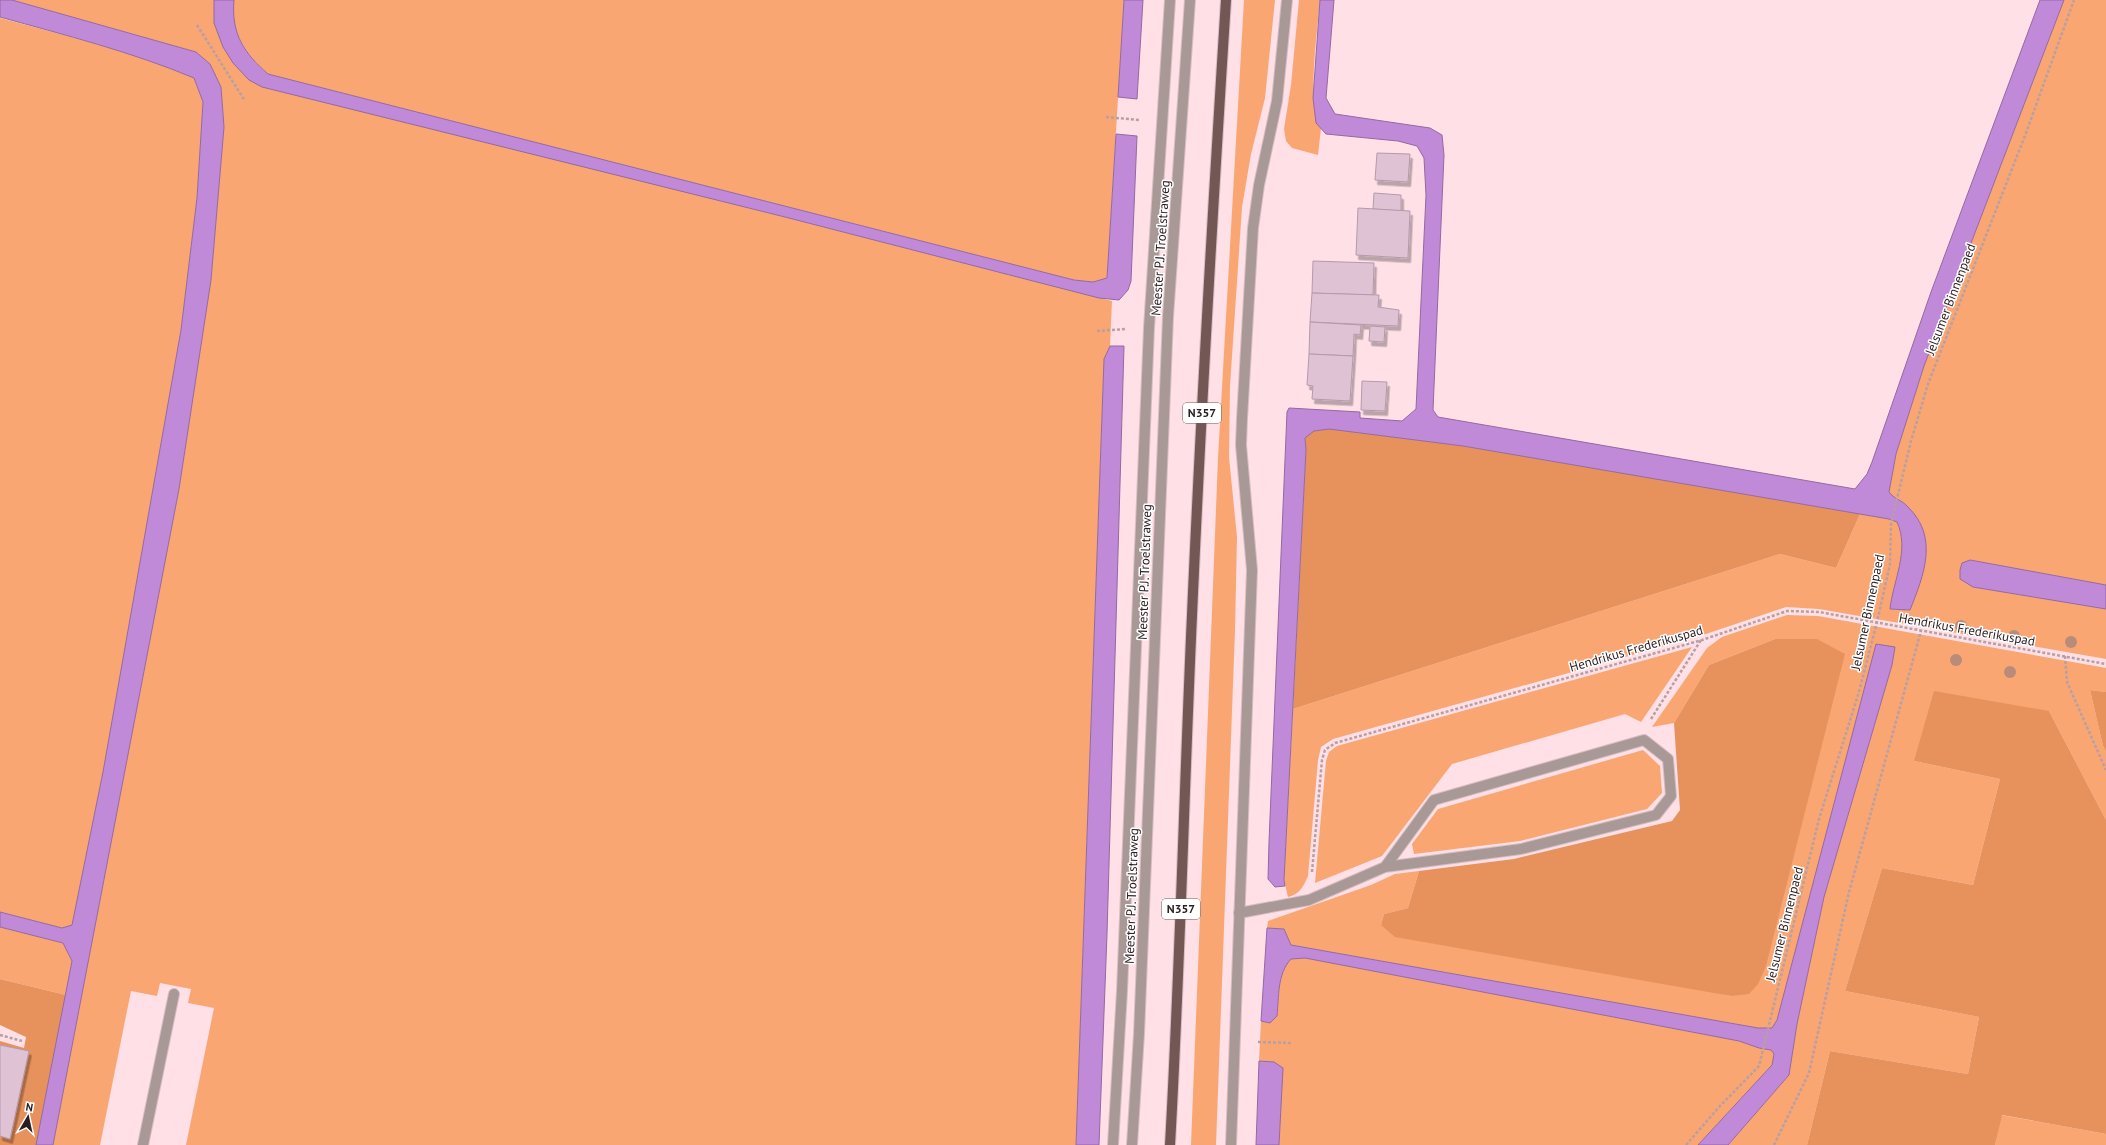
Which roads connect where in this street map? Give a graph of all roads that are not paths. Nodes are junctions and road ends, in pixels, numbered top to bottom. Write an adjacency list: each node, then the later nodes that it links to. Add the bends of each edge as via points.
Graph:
1 (1170, 0): 9 (street, Meester P.J. Troelstraweg, via 1146,384 1122,991)
2 (1190, 0): 10 (street, Meester P.J. Troelstraweg, via 1168,325 1139,1034)
3 (1226, 0): 11 (main road, N357, via 1209,263 1191,617)
4 (1287, 0): 6 (street, via 1277,102 1258,185 1253,228 1242,418 1241,445 1252,570)
5 (1385, 867): 5 (street, via 1521,849 1656,815 1671,796 1668,759 1644,740 1434,800); 6 (street, via 1309,900)
6 (1239, 913): 12 (street)
7 (174, 994): 8 (street)
8 (143, 1145)
9 (1112, 1145)
10 (1132, 1145)
11 (1170, 1145)
12 (1231, 1145)

